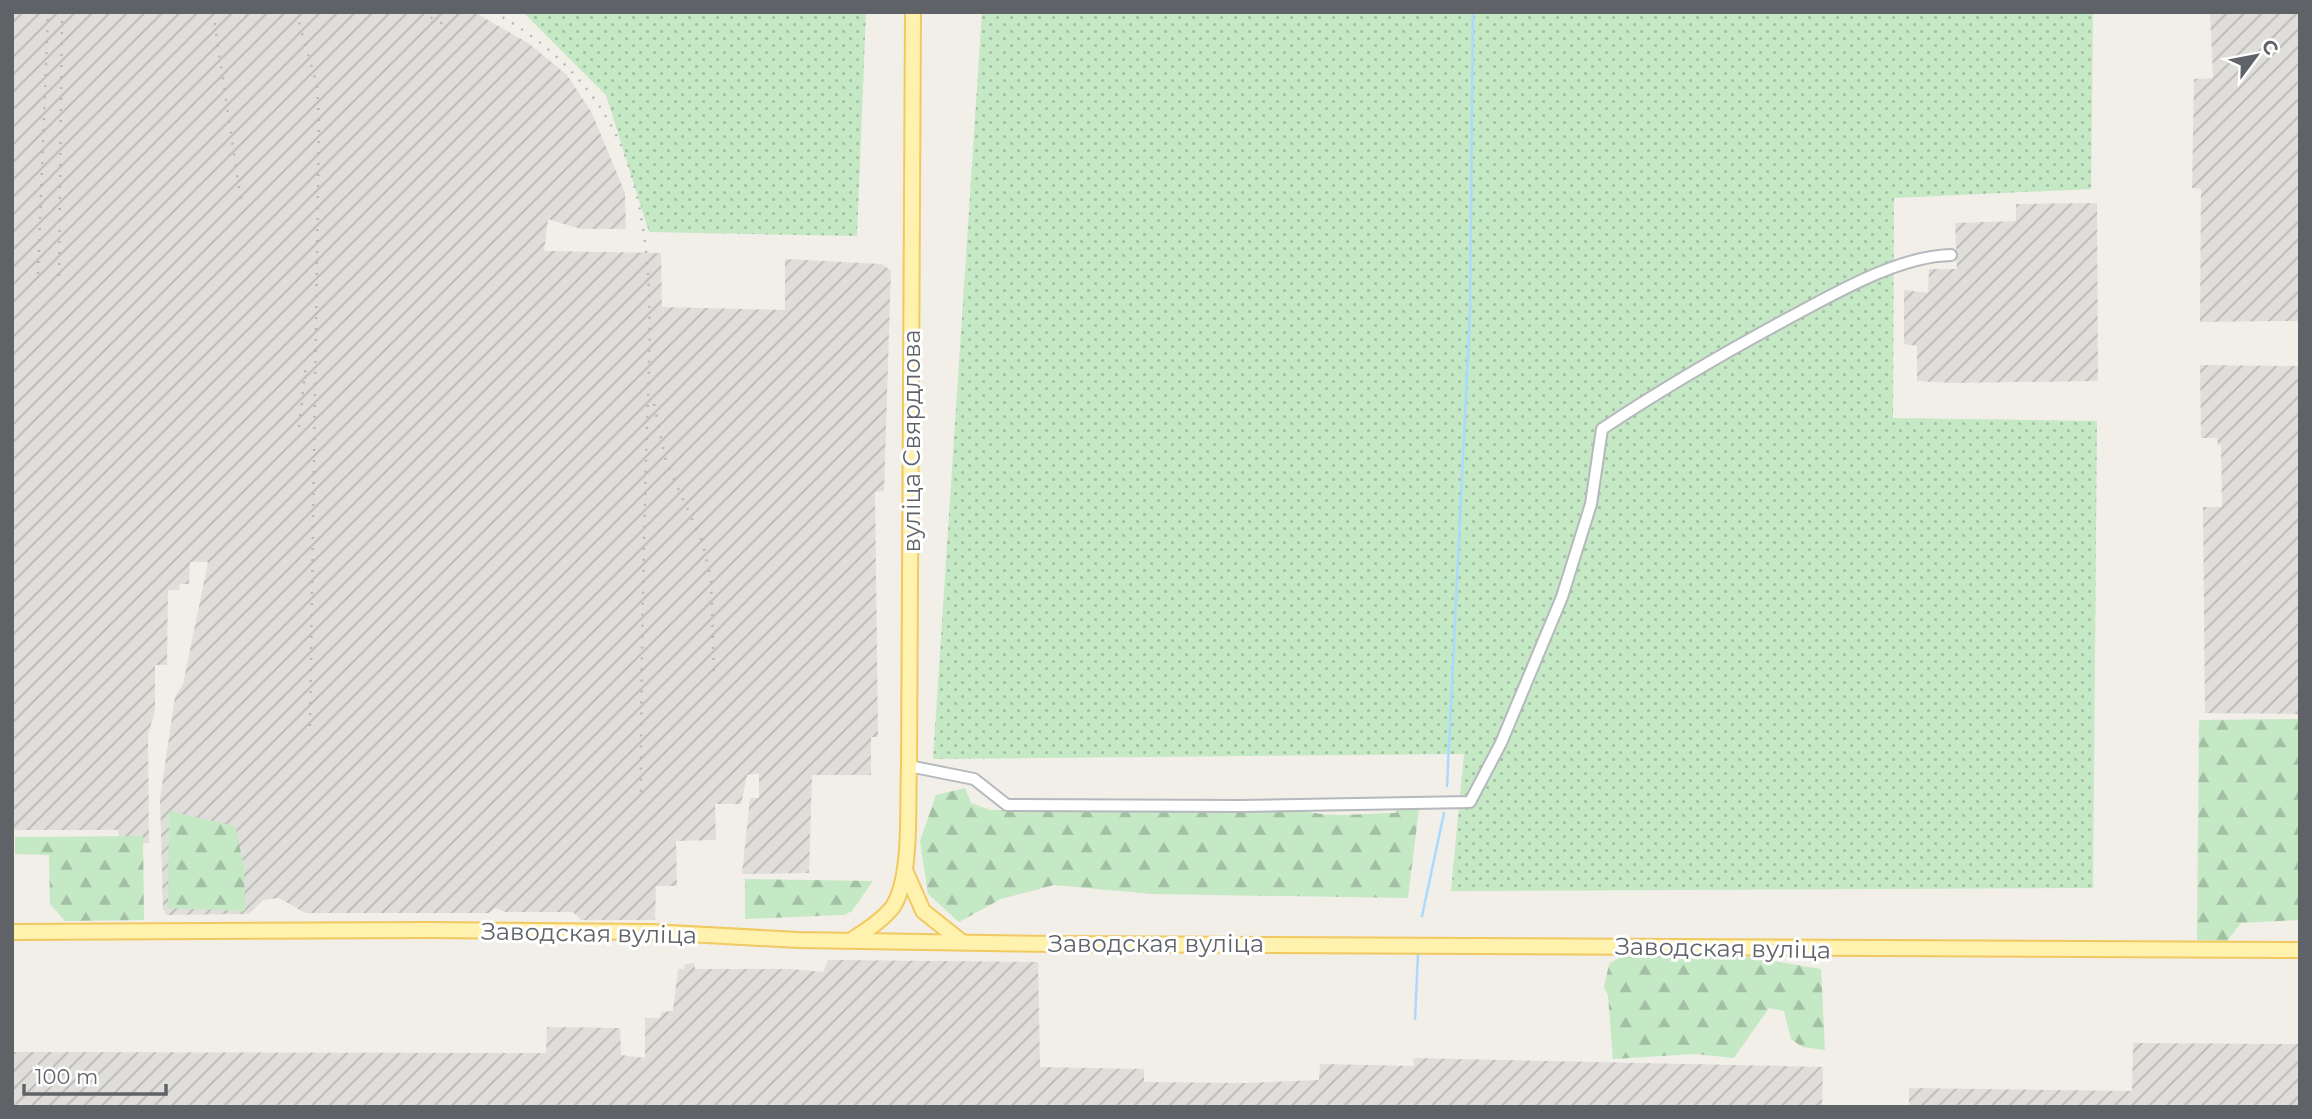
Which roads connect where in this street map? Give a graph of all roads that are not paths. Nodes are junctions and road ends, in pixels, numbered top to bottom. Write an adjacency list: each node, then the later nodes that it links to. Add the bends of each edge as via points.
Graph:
1 (913, 12): 3 (main road, вуліца Свярдлова)
2 (1951, 255): 3 (street, via 1927,255 1839,289 1688,374 1602,429 1591,504 1562,597 1501,743 1470,802 1007,805 974,779)
3 (909, 766): 4 (main road, вуліца Свярдлова)
4 (904, 869): 6 (main road, via 893,906); 7 (main road, via 923,911)
5 (12, 932): 6 (main road, Заводская вуліца, via 640,932)
6 (853, 939): 7 (main road, Заводская вуліца)
7 (963, 942): 8 (main road, Заводская вуліца)
8 (2300, 950)

